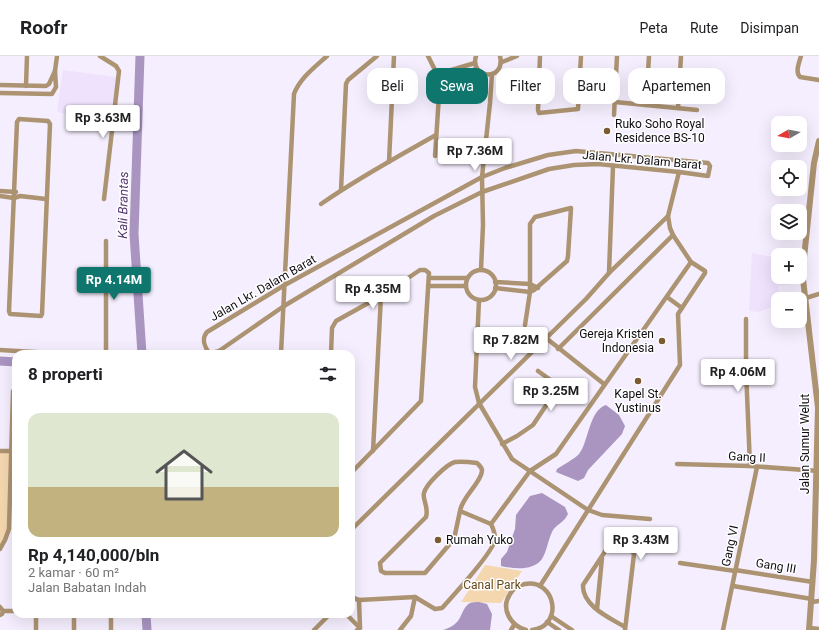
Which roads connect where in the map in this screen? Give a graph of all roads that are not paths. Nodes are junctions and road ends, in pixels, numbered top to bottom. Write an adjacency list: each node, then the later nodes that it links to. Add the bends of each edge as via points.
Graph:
1 (27, 56): 28 (street)
2 (57, 56): 23 (street)
3 (100, 56): 52 (street, via 116,66 119,71)
4 (327, 56): 64 (street, via 301,81 294,94)
5 (377, 56): 45 (street, via 346,84)
6 (394, 56): 40 (street)
7 (428, 56): 19 (street)
8 (476, 56): 18 (street)
9 (500, 56): 17 (street)
10 (517, 56): 17 (street)
11 (540, 56): 12 (street, via 539,113 578,109)
12 (581, 56)
13 (617, 56): 22 (street)
14 (649, 56): 33 (street)
15 (680, 56): 34 (street)
16 (801, 56): 26 (street, via 798,75)
17 (502, 62): 24 (street, via 497,72)
18 (475, 63): 20 (street); 21 (street)
19 (435, 68)
20 (458, 68)
21 (477, 68)
22 (616, 68)
23 (55, 69): 28 (street, via 48,86); 29 (street, via 56,88 52,94)
24 (492, 74): 25 (street); 43 (street)
25 (488, 75)
26 (819, 80)
27 (0, 85): 28 (street)
28 (26, 86)
29 (0, 93)
30 (620, 102): 33 (street)
31 (438, 104): 37 (street)
32 (615, 104): 36 (street)
33 (646, 105): 34 (street)
34 (678, 108): 35 (street)
35 (697, 110)
36 (614, 115)
37 (436, 136): 39 (street); 40 (street)
38 (819, 141): 70 (street, Jalan Sumur Welut, via 814,163 804,258)
39 (435, 156)
40 (389, 162): 45 (street)
41 (613, 166): 42 (street, Jalan Lkr. Dalam Barat); 47 (street, Jalan Lkr. Dalam Barat, via 574,164 549,169); 59 (street)
42 (679, 172): 43 (street, Jalan Lkr. Dalam Barat, via 709,176 710,166 708,163 576,151 548,155); 54 (street)
43 (482, 177): 47 (street); 64 (street, Jalan Lkr. Dalam Barat)
44 (0, 190): 46 (street)
45 (341, 190): 53 (street)
46 (15, 191): 49 (street); 50 (street); 51 (street, via 18,120 48,121 50,124)
47 (482, 192): 58 (street, via 484,225); 76 (street, Jalan Lkr. Dalam Barat, via 434,216)
48 (0, 196): 50 (street)
49 (20, 196): 50 (street); 51 (street)
50 (14, 198): 51 (street, via 8,311 10,314 40,316)
51 (46, 199)
52 (104, 199)
53 (321, 204)
54 (668, 216): 55 (street); 59 (street)
55 (673, 235): 57 (street); 82 (street)
56 (106, 241): 84 (street)
57 (691, 262): 73 (street); 78 (street, via 706,273)
58 (481, 270): 61 (street, via 475,271); 62 (street, via 493,276)
59 (609, 273): 81 (street)
60 (429, 278): 61 (street); 65 (street); 72 (street, via 429,273 420,270)
61 (467, 278): 66 (street)
62 (495, 282): 63 (street); 67 (street)
63 (530, 284): 68 (street); 68 (street, via 530,224 535,217 571,208 567,261); 69 (street)
64 (283, 286): 76 (street); 85 (street, Jalan Lkr. Dalam Barat, via 207,332 203,340)
65 (428, 286): 66 (street); 96 (street, via 420,402)
66 (465, 286): 75 (street, via 470,296)
67 (495, 288): 69 (street); 75 (street, via 490,298)
68 (538, 288): 69 (street)
69 (530, 292): 80 (street)
70 (805, 292)
71 (819, 294): 74 (street)
72 (381, 296): 88 (street, via 336,321 332,328); 96 (street)
73 (666, 297): 78 (street); 91 (street)
74 (807, 298)
75 (479, 300): 92 (street, via 476,387)
76 (284, 306): 86 (street, Jalan Lkr. Dalam Barat); 87 (street)
77 (807, 307): 102 (street, Jalan Sumur Welut, via 818,408)
78 (682, 308): 104 (street, via 678,317 680,365)
79 (746, 319): 98 (street)
80 (525, 325)
81 (546, 338): 82 (street); 92 (street)
82 (558, 349): 91 (street)
83 (0, 350): 89 (street)
84 (106, 350)
85 (207, 350)
86 (219, 350)
87 (281, 350)
88 (331, 350)
89 (12, 351)
90 (538, 371): 93 (street, via 556,384 557,389 533,425)
91 (604, 384): 101 (street, via 556,454)
92 (479, 403): 93 (street); 108 (street)
93 (502, 444): 101 (street, via 512,459)
94 (0, 451): 95 (street)
95 (12, 451)
96 (373, 451): 100 (street)
97 (677, 464): 98 (street, Gang II)
98 (750, 466): 99 (street, Gang II)
99 (757, 467): 102 (street, Gang II); 112 (street, Gang VI)
100 (355, 469)
101 (530, 471): 104 (street); 107 (street)
102 (818, 471): 113 (street, Jalan Sumur Welut)
103 (12, 482): 109 (street, via 9,529)
104 (588, 510): 106 (street, via 602,515); 114 (street)
105 (460, 511): 105 (street, via 461,505 480,477 482,471 477,463 450,464 436,477 424,492 426,517 380,563 381,571 425,573 454,539); 107 (street)
106 (650, 519)
107 (491, 524): 116 (street, via 495,539 493,546 471,576 442,608 435,609)
108 (355, 526)
109 (0, 549)
110 (602, 556): 121 (street); 121 (street, via 583,585 587,600); 133 (street, via 608,547 614,546 627,548 634,554)
111 (680, 563): 112 (street, Gang III)
112 (735, 571): 113 (street, Gang III); 115 (street, Gang VI)
113 (813, 582): 119 (street, Jalan Sumur Welut)
114 (540, 586): 124 (street, via 552,598); 131 (street, via 524,584 510,594 506,610)
115 (733, 586): 119 (street); 146 (street, Gang VI)
116 (415, 597): 118 (street); 140 (street, via 411,616)
117 (355, 598): 118 (street)
118 (359, 600): 132 (street)
119 (812, 600): 120 (street); 134 (street, Jalan Sumur Welut)
120 (819, 602)
121 (597, 610): 133 (street)
122 (1, 611): 123 (street)
123 (12, 611)
124 (551, 616): 130 (street); 145 (street)
125 (36, 618): 136 (street)
126 (74, 618): 137 (street)
127 (111, 618): 138 (street)
128 (326, 618): 139 (street)
129 (349, 618): 132 (street)
130 (547, 622): 143 (street, via 542,627); 144 (street)
131 (514, 625): 141 (street); 142 (street)
132 (358, 629)
133 (625, 629)
134 (810, 629): 135 (street)
135 (819, 629)
136 (36, 630)
137 (74, 630)
138 (111, 630)
139 (314, 630)
140 (400, 630)
141 (511, 630)
142 (526, 630)
143 (532, 630)
144 (559, 630)
145 (572, 630)
146 (722, 630)

